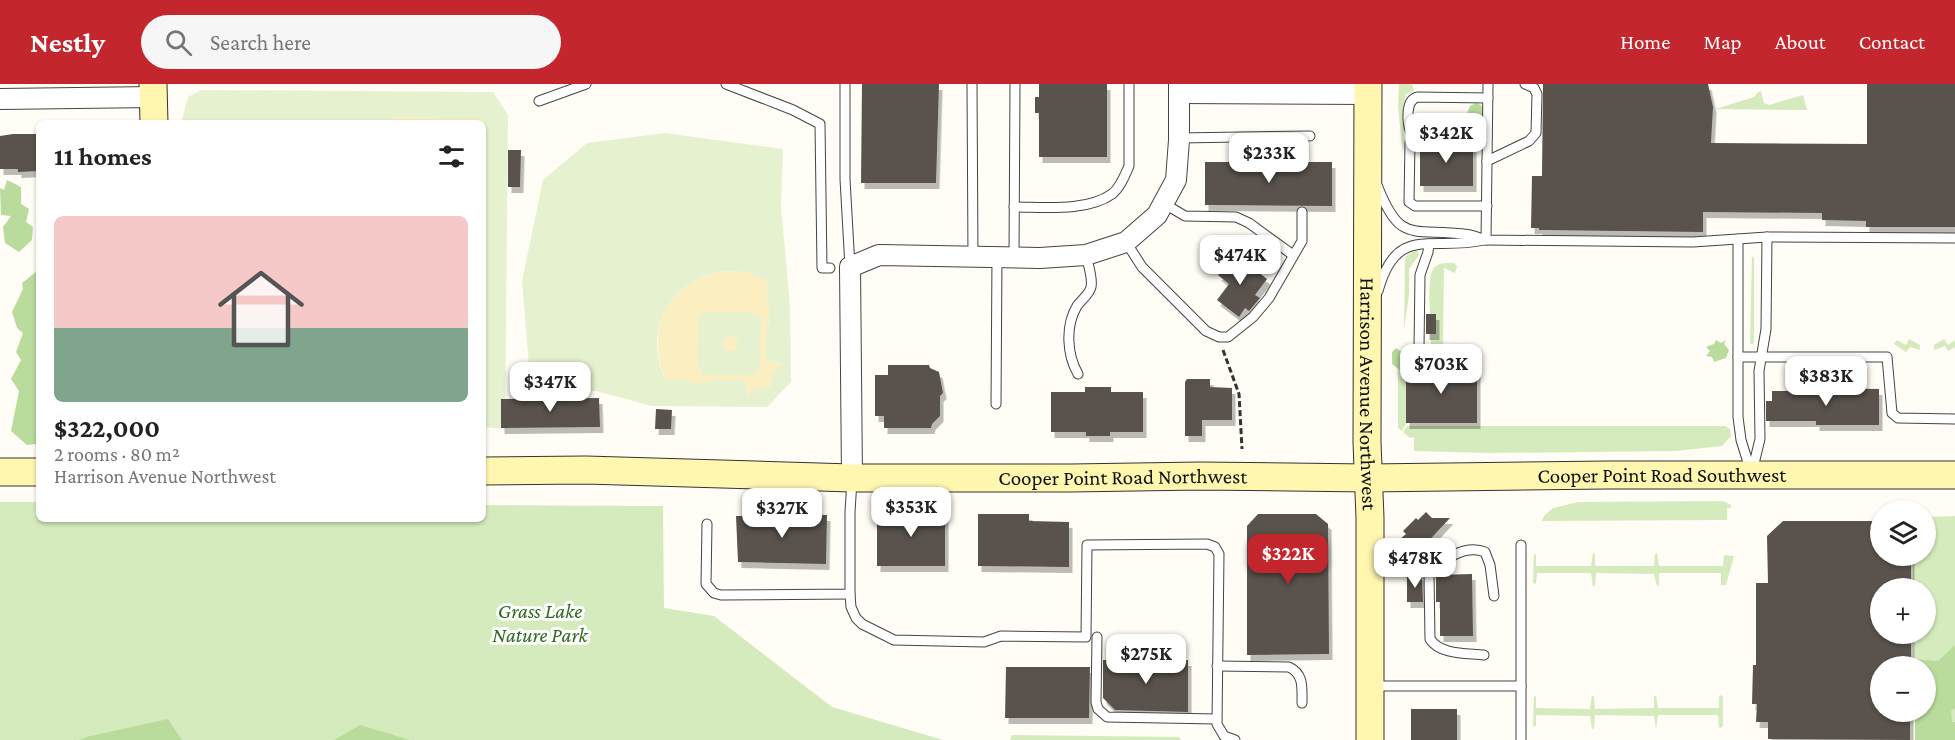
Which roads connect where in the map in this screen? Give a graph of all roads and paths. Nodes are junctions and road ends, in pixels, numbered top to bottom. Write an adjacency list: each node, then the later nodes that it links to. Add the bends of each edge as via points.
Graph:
1 (586, 84): 13 (lane)
2 (726, 84): 35 (lane, via 820,124 822,268)
3 (845, 84): 35 (lane)
4 (972, 84): 33 (lane)
5 (1015, 84): 23 (lane)
6 (1129, 84): 23 (lane, via 1129,166 1113,193 1067,207)
7 (1488, 84): 11 (lane)
8 (1525, 84): 20 (lane, via 1538,94 1536,133 1529,141)
9 (1179, 89): 10 (street); 18 (street)
10 (1368, 89): 19 (main road, Harrison Avenue Northwest)
11 (1488, 98): 16 (lane, via 1413,98 1409,102 1409,129); 17 (lane)
12 (0, 99): 14 (street)
13 (539, 100)
14 (154, 101)
15 (1311, 136): 18 (lane)
16 (1417, 136): 17 (lane); 22 (lane, via 1410,142 1409,202 1415,206)
17 (1487, 136): 20 (lane)
18 (1179, 138): 21 (street, via 1176,180)
19 (1369, 141): 28 (lane, via 1377,184 1395,220 1403,227 1413,232 1465,234); 37 (main road, Harrison Avenue Northwest)
20 (1487, 161): 22 (lane)
21 (1163, 203): 29 (street, via 1157,215); 32 (lane, via 1185,216 1236,217)
22 (1487, 206): 28 (lane)
23 (1014, 207): 34 (lane)
24 (1302, 212): 32 (lane, via 1302,241)
25 (1767, 237): 26 (lane); 27 (lane); 39 (lane)
26 (1955, 238)
27 (1738, 239): 28 (lane); 38 (lane)
28 (1486, 240): 30 (lane, via 1464,245)
29 (1126, 242): 31 (street); 36 (lane, via 1142,267 1206,331)
30 (1428, 244): 37 (lane, via 1412,244 1391,260 1378,291); 40 (lane, via 1420,275 1419,347 1423,356 1431,360)
31 (1086, 255): 34 (street); 41 (lane, via 1091,285 1076,308 1070,333 1070,354)
32 (1293, 255): 36 (lane, via 1269,298 1253,317 1228,337)
33 (973, 257): 34 (street); 35 (street, via 879,255)
34 (1005, 258): 42 (lane)
35 (840, 268): 50 (street)
36 (1219, 337): 44 (path, via 1239,394)
37 (1367, 347): 51 (main road, Harrison Avenue Northwest)
38 (1738, 357): 39 (lane); 48 (lane, via 1738,417)
39 (1762, 357): 43 (lane, via 1887,357 1892,413 1898,418); 48 (lane, via 1760,439)
40 (1463, 361)
41 (1078, 374)
42 (996, 404)
43 (1955, 419)
44 (1242, 449)
45 (486, 471): 50 (main road, Cooper Point Road Northwest)
46 (0, 472): 47 (main road)
47 (36, 472)
48 (1752, 475): 49 (main road, Cooper Point Road Southwest); 51 (main road, Cooper Point Road Southwest)
49 (1955, 475)
50 (852, 478): 51 (main road, Cooper Point Road Northwest); 54 (lane)
51 (1368, 478): 59 (main road, Harrison Avenue Northwest)
52 (707, 524): 54 (lane, via 706,584 714,592)
53 (1521, 545): 60 (lane)
54 (850, 594): 58 (lane, via 856,618 894,640 984,642 1001,636 1086,637 1087,545 1207,544 1219,554)
55 (1494, 596): 57 (lane, via 1490,565 1485,552 1478,549 1468,549 1440,562 1428,574 1433,645 1456,653)
56 (1097, 637): 62 (lane, via 1096,702 1107,717)
57 (1484, 655)
58 (1217, 666): 61 (lane, via 1294,669 1302,684); 62 (lane)
59 (1370, 686): 60 (lane); 64 (main road, Harrison Avenue Northwest)
60 (1521, 686): 65 (lane)
61 (1302, 703)
62 (1217, 718): 63 (lane, via 1224,736)
63 (1235, 740)
64 (1370, 740)
65 (1521, 740)

